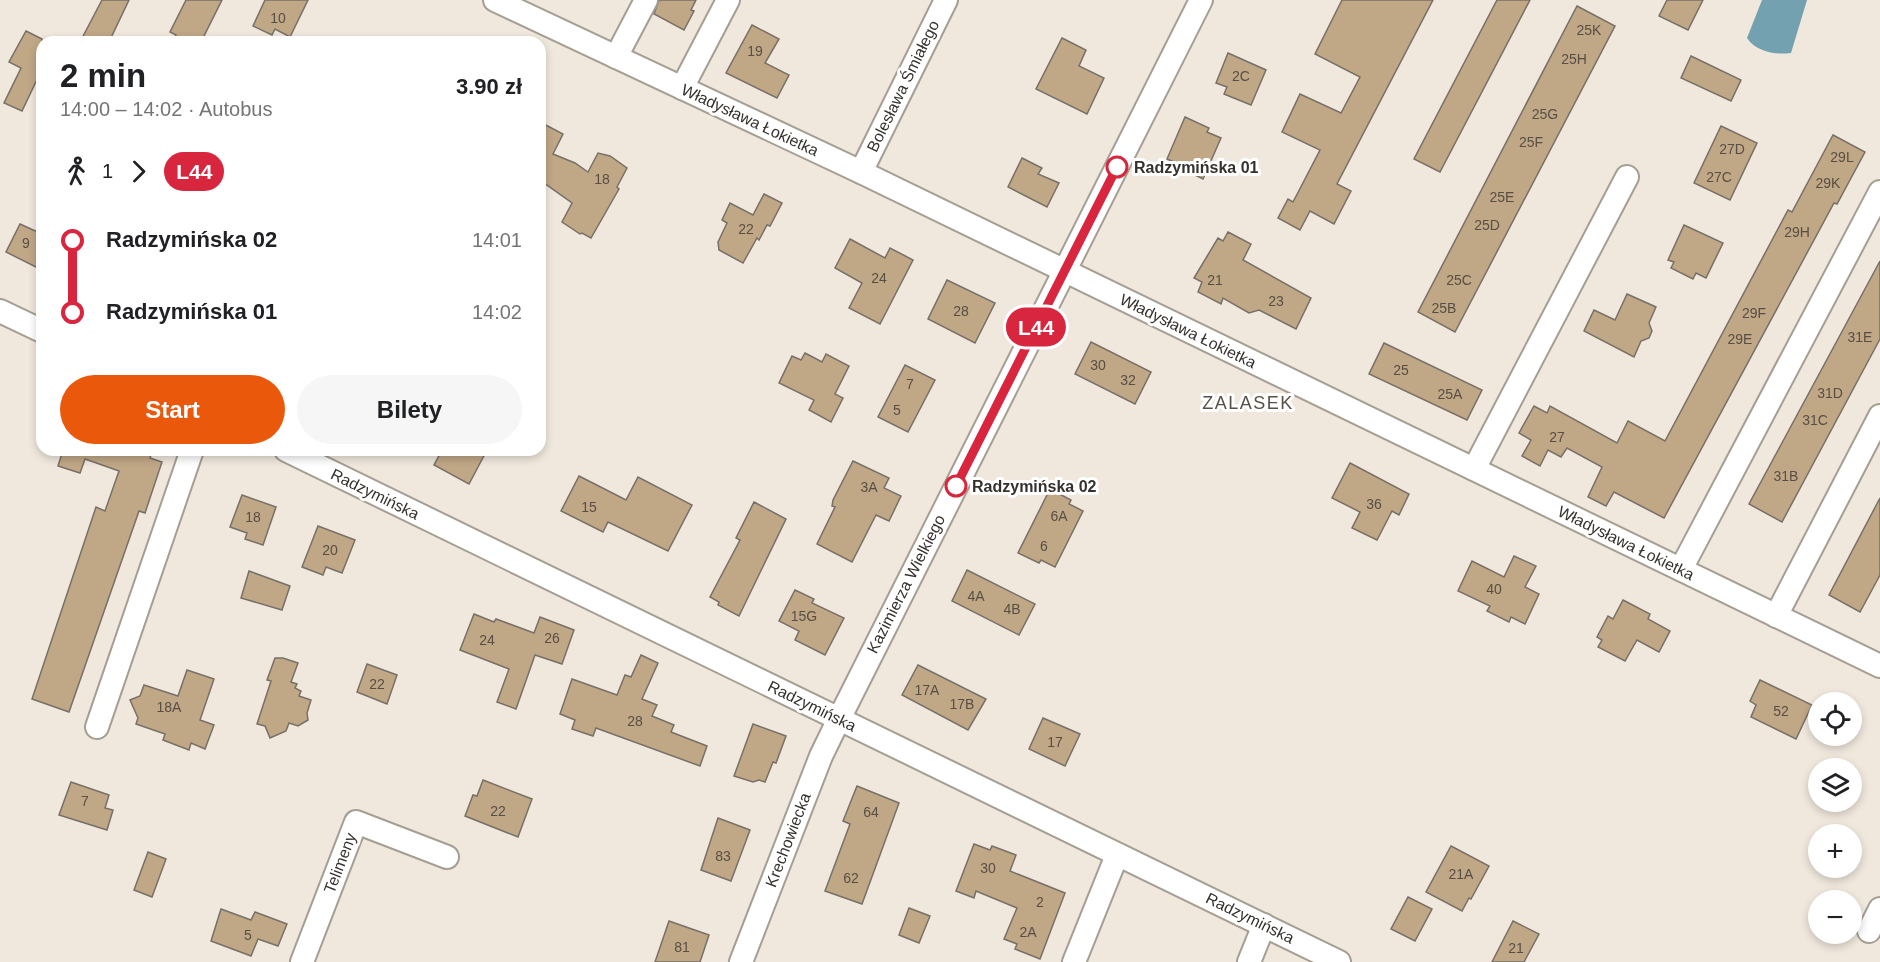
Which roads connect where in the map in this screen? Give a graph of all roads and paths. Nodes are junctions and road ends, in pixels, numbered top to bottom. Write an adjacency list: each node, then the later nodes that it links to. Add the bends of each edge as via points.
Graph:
1 (495, 0): 6 (street, Władysława Łokietka)
2 (646, 0): 6 (street)
3 (728, 0): 7 (street)
4 (946, 0): 8 (street, Bolesława Śmiałego)
5 (1201, 0): 11 (street, Kazimierza Wielkiego)
6 (616, 57): 7 (street, Władysława Łokietka)
7 (682, 88): 8 (street, Władysława Łokietka)
8 (861, 172): 11 (street, Władysława Łokietka)
9 (1627, 177): 17 (street)
10 (1880, 192): 18 (street)
11 (1065, 271): 17 (street, Władysława Łokietka); 21 (street, Kazimierza Wielkiego)
12 (0, 311): 13 (street)
13 (36, 329)
14 (1880, 416): 19 (street)
15 (190, 456): 22 (street)
16 (298, 456): 21 (street, Radzymińska)
17 (1474, 469): 18 (street, Władysława Łokietka)
18 (1681, 569): 19 (street, Władysława Łokietka)
19 (1776, 616): 20 (street, Władysława Łokietka)
20 (1880, 666)
21 (838, 719): 23 (street, Radzymińska); 29 (street, Krechowiecka)
22 (97, 727)
23 (1117, 855): 26 (street, Radzymińska); 30 (street)
24 (447, 856): 28 (street, Telimeny, via 356,822)
25 (1880, 909): 27 (street)
26 (1264, 925): 31 (street); 32 (street, Radzymińska)
27 (1869, 932)
28 (302, 962)
29 (741, 962)
30 (1074, 962)
31 (1249, 962)
32 (1339, 962)

